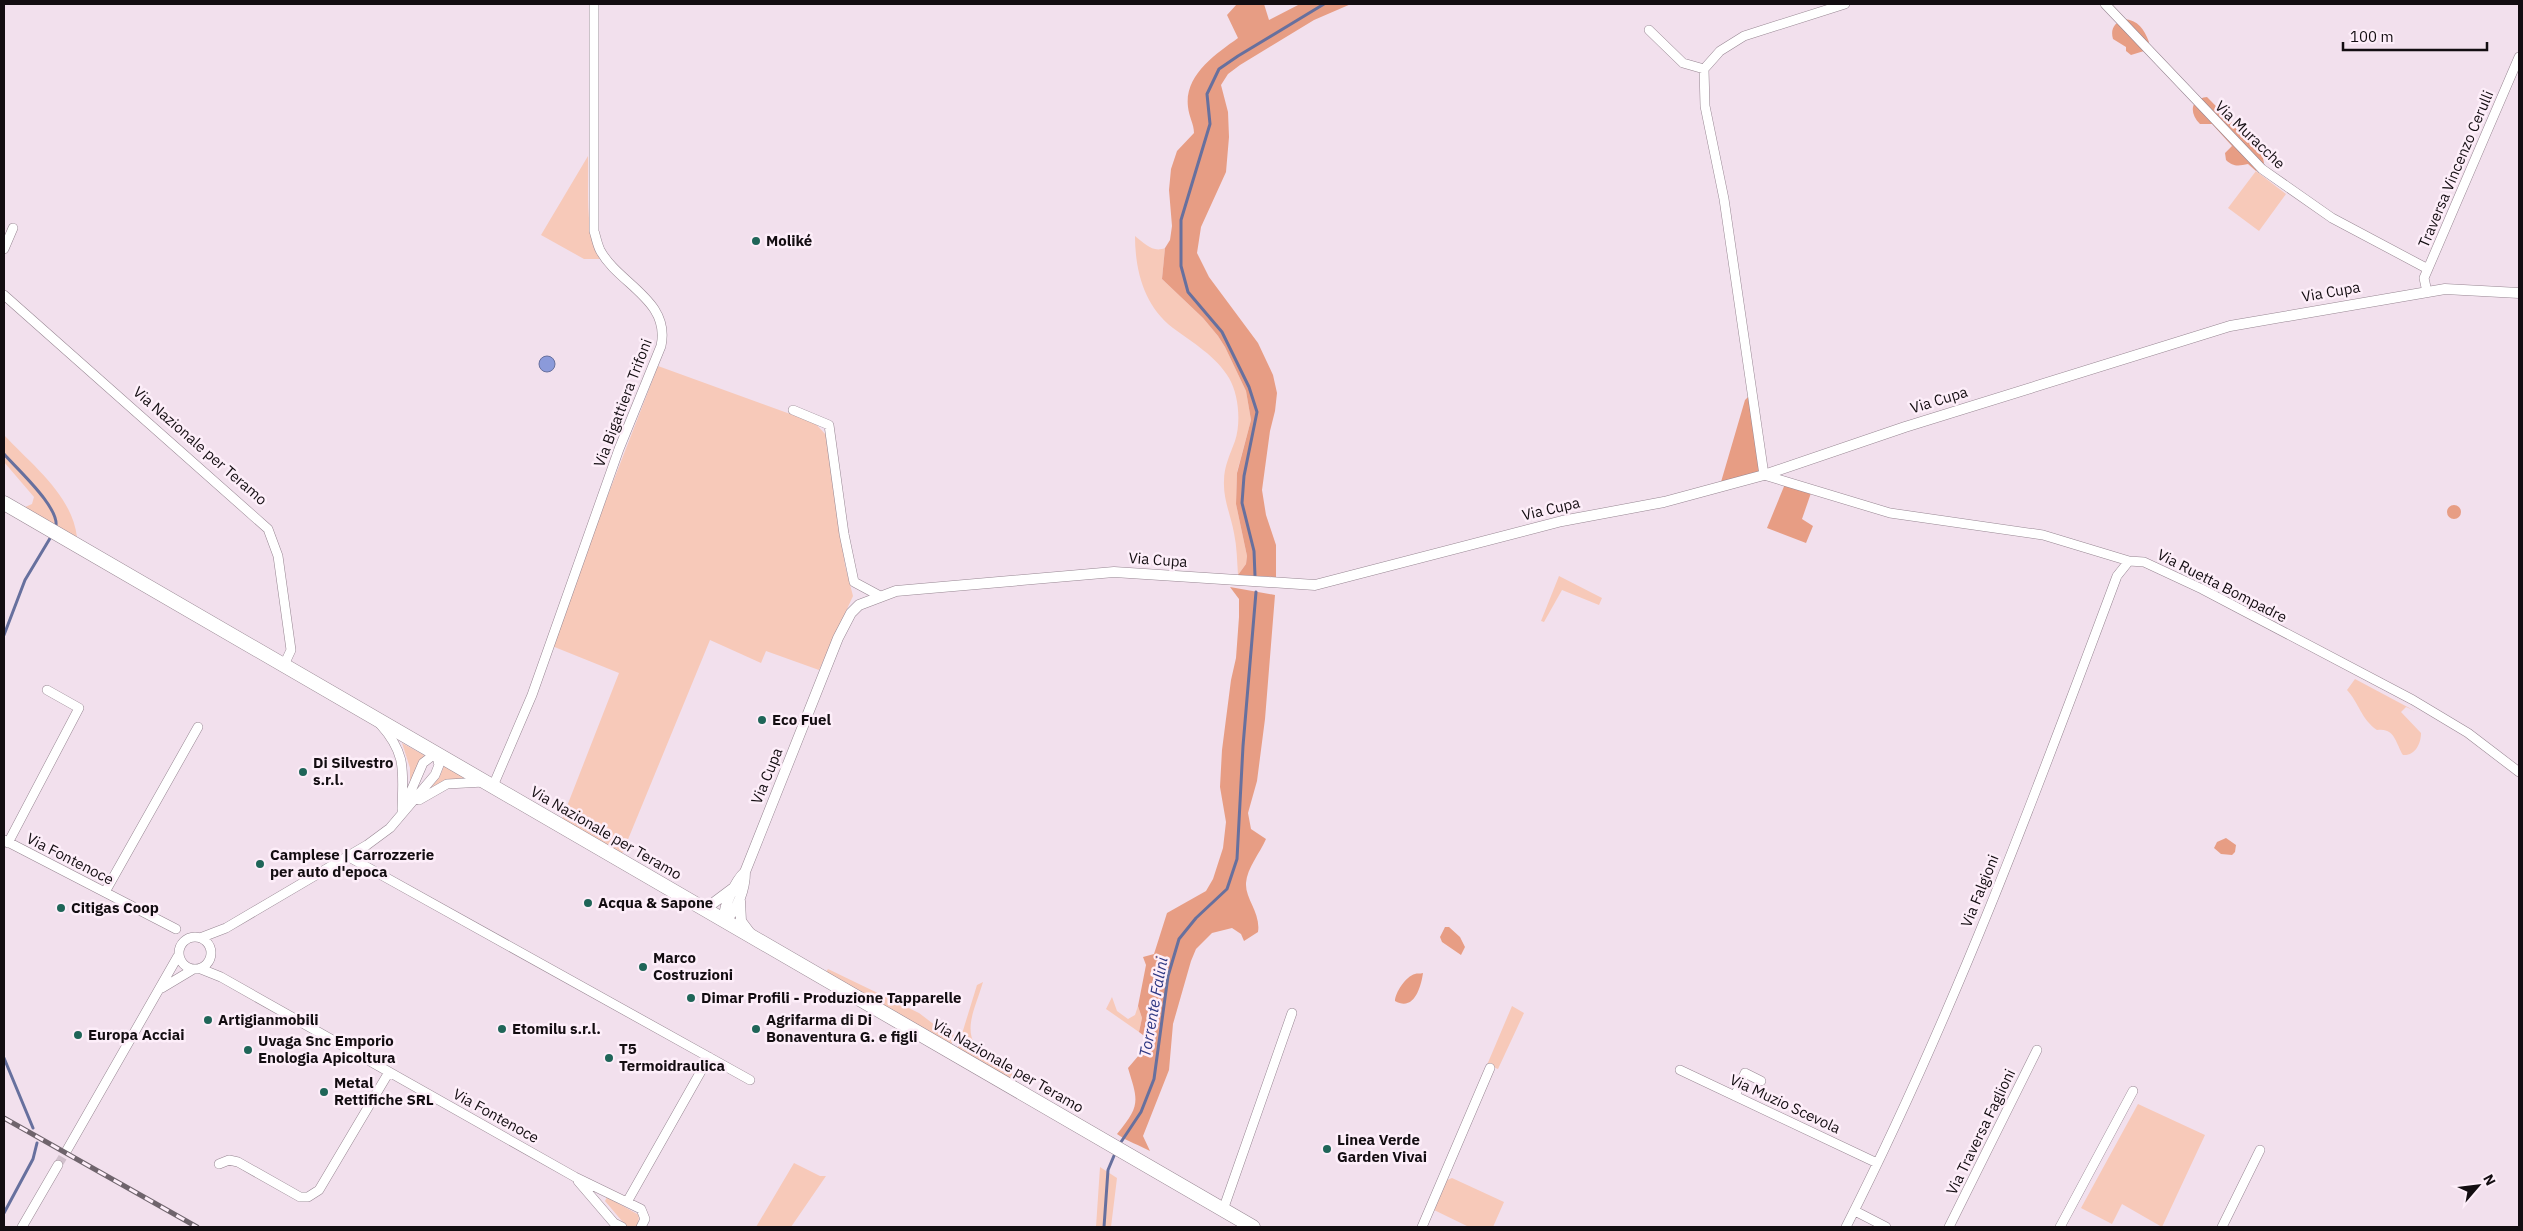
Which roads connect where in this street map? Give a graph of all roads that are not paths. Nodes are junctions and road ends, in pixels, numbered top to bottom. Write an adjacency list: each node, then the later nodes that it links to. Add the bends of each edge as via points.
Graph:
1 (594, 4): 24 (street, Via Bigattiera Trifoni, via 594,231 608,260 655,310 664,335 619,450 532,695)
2 (1846, 4): 6 (street, via 1744,36 1720,51)
3 (2105, 4): 9 (street, Via Muracche, via 2262,169 2332,218)
4 (1649, 30): 6 (street, via 1683,63)
5 (2519, 57): 9 (street, Traversa Vincenzo Cerulli)
6 (1704, 69): 14 (street, via 1705,106 1725,209)
7 (12, 228): 8 (street)
8 (4, 249)
9 (2428, 269): 10 (street, Traversa Vincenzo Cerulli, via 2424,278)
10 (2427, 292): 11 (street, Via Cupa, via 2445,289); 14 (street, Via Cupa, via 2230,326 1904,427)
11 (2519, 293)
12 (4, 295): 18 (street, Via Nazionale per Teramo, via 268,529 278,556 291,650)
13 (793, 410): 17 (street, via 829,425 854,582)
14 (1764, 475): 16 (street, Via Ruetta Bompadre, via 1890,513 2043,535); 17 (street, Via Cupa, via 1664,502 1562,521 1315,585 1114,572 896,591)
15 (4, 503): 18 (main road, Via Nazionale per Teramo)
16 (2129, 561): 23 (street, Via Ruetta Bompadre, via 2144,562 2202,589 2413,700 2468,733); 56 (street, Via Falgioni, via 2117,576 2036,791 1943,1017)
17 (880, 596): 29 (street, Via Cupa, via 859,605 838,638)
18 (284, 665): 20 (main road, Via Nazionale per Teramo)
19 (47, 690): 26 (street, via 79,708)
20 (372, 716): 22 (main road, Via Nazionale per Teramo); 25 (street, via 401,755 405,778)
21 (198, 727): 28 (street)
22 (436, 753): 24 (main road, Via Nazionale per Teramo); 25 (street, via 423,763); 25 (street, via 439,765 435,774)
23 (2519, 772)
24 (490, 784): 25 (street, via 448,784 427,793); 30 (main road, Via Nazionale per Teramo)
25 (402, 812): 27 (street, via 390,828)
26 (6, 842): 28 (street, Via Fontenoce)
27 (349, 857): 32 (street); 45 (street)
28 (105, 892): 33 (street, Via Fontenoce)
29 (737, 892): 30 (street, Via Cupa, via 712,904); 31 (street, Via Cupa, via 724,912); 35 (street, via 741,921)
30 (698, 905): 31 (main road, Via Nazionale per Teramo)
31 (725, 920): 35 (main road, Via Nazionale per Teramo)
32 (226, 928): 34 (street); 37 (street)
33 (176, 929): 34 (street, Via Fontenoce); 36 (street)
34 (196, 937): 36 (street); 37 (street)
35 (756, 938): 60 (main road, Via Nazionale per Teramo)
36 (180, 946): 38 (street)
37 (210, 948): 39 (street)
38 (178, 956): 40 (street, via 183,965); 42 (street)
39 (210, 958): 40 (street); 41 (street)
40 (197, 969): 41 (street, Via Fontenoce); 42 (street)
41 (220, 977): 48 (street, Via Fontenoce)
42 (160, 989): 53 (street, via 82,1119)
43 (1292, 1012): 60 (street)
44 (2037, 1050): 69 (street, Via Traversa Faglioni)
45 (709, 1057): 49 (street); 59 (street)
46 (1490, 1068): 66 (street)
47 (1680, 1070): 52 (street, Via Muzio Scevola)
48 (389, 1072): 55 (street, via 319,1190 308,1197 300,1197 238,1162 229,1160); 58 (street, Via Fontenoce)
49 (750, 1080)
50 (1761, 1081): 52 (street, via 1745,1073)
51 (2133, 1091): 70 (street)
52 (1735, 1096): 56 (street, Via Muzio Scevola)
53 (67, 1150)
54 (2260, 1150): 71 (street)
55 (219, 1164)
56 (1877, 1164): 61 (street, Via Falgioni)
57 (58, 1165): 64 (street)
58 (575, 1177): 59 (street, Via Fontenoce); 63 (street, Via Fontenoce)
59 (626, 1202): 62 (street, Via Fontenoce, via 641,1209)
60 (1223, 1210): 65 (main road, Via Nazionale per Teramo)
61 (1855, 1211): 67 (street, Via Falgioni); 68 (street)
62 (645, 1225)
63 (618, 1226)
64 (22, 1227)
65 (1253, 1227)
66 (1422, 1227)
67 (1846, 1227)
68 (1886, 1227)
69 (1949, 1227)
70 (2060, 1227)
71 (2222, 1227)

